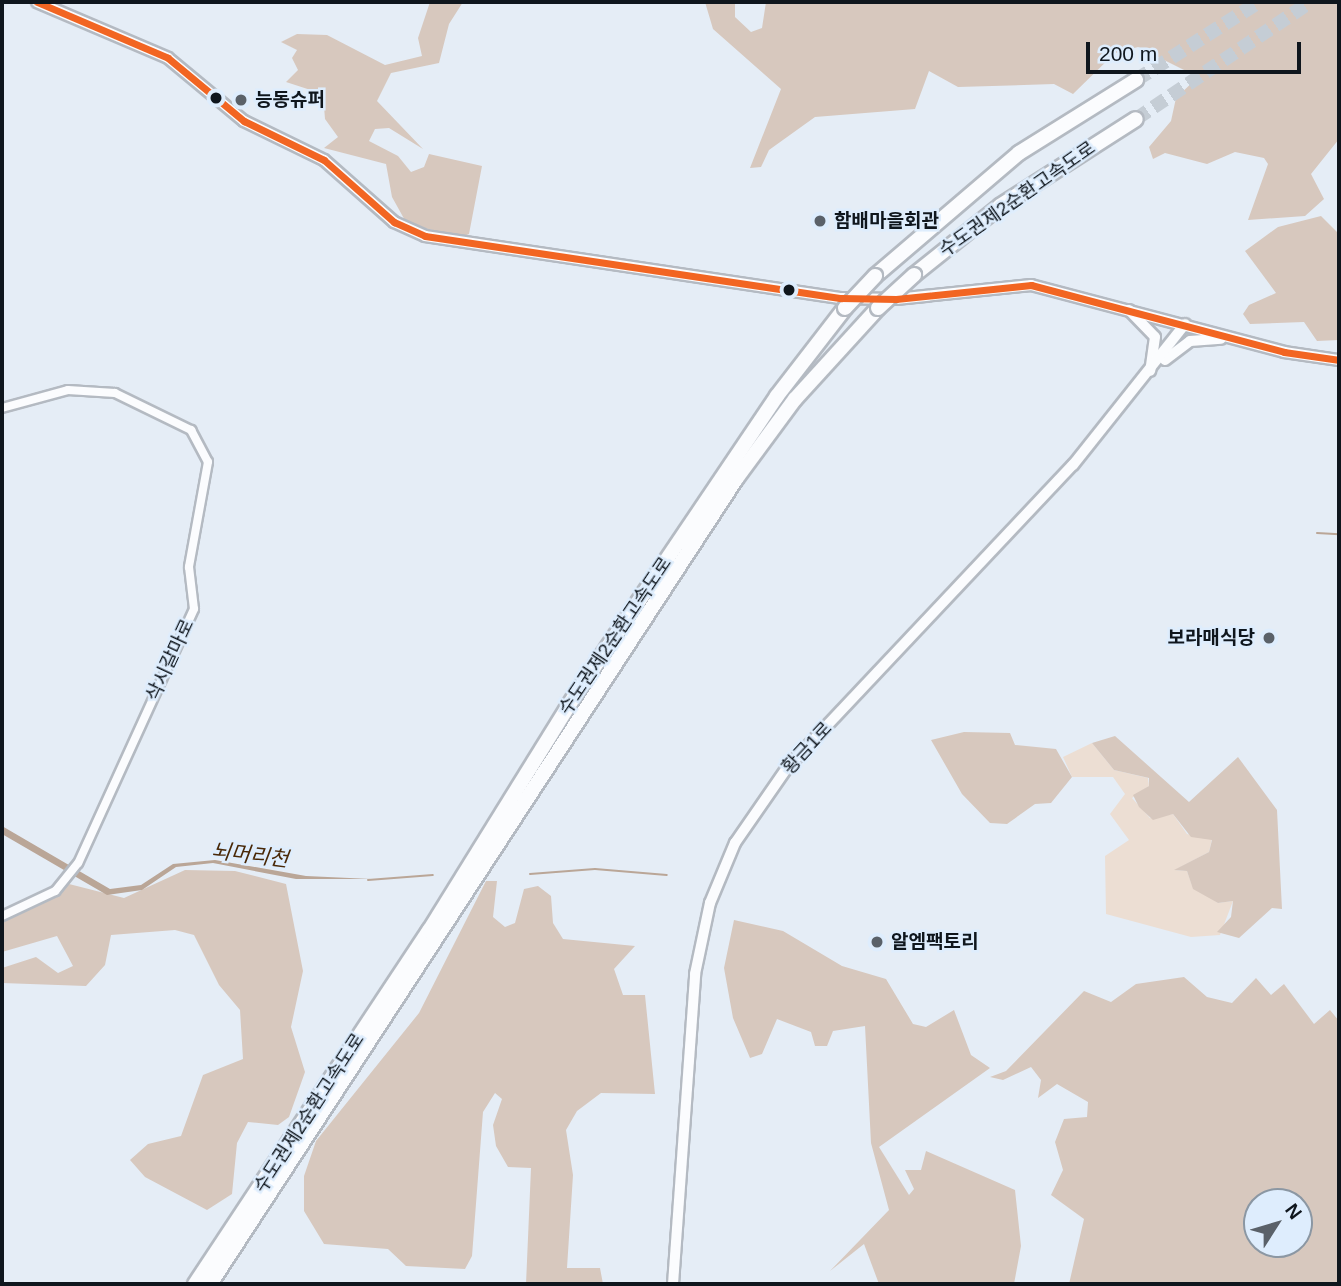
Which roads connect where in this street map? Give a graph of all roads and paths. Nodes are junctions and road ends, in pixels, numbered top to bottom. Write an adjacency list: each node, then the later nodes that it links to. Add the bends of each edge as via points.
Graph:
1 (37, 2): 4 (street, via 168,58 244,121 324,160 394,222 425,236 841,298 896,299 1031,285)
2 (1136, 80): 11 (highway, 수도권제2순환고속도로, bridge, via 1019,153 875,276 845,308 777,396 576,694 429,931)
3 (1136, 118): 12 (highway, 수도권제2순환고속도로, bridge, via 1000,206 914,275 795,399 736,479)
4 (1126, 308): 5 (street); 8 (street, via 1155,337)
5 (1185, 324): 6 (street); 8 (street, 황금1로)
6 (1234, 339): 7 (street); 8 (street, via 1190,341)
7 (1339, 360)
8 (1149, 374): 13 (street, 황금1로, via 944,606 787,768 734,843 710,903 695,974)
9 (2, 408): 10 (street, 삭시갈마로, via 68,390 115,393 191,430 208,462 189,567 194,609 76,866 68,878)
10 (2, 916)
11 (195, 1284)
12 (210, 1284)
13 (673, 1284)

